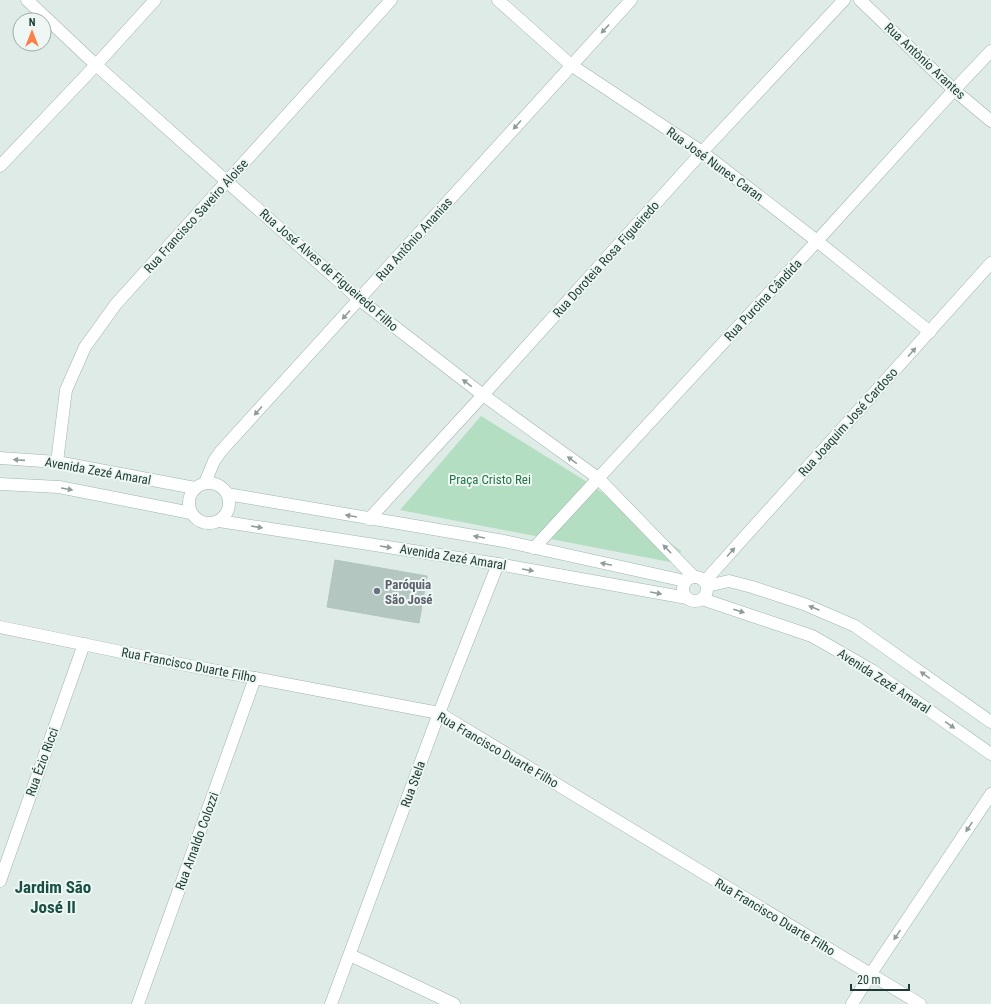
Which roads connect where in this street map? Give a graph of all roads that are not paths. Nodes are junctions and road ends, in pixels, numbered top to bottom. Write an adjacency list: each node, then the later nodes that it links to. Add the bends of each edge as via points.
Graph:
1 (27, 0): 9 (street, Rua José Alves de Figueiredo Filho)
2 (155, 0): 9 (street)
3 (392, 0): 15 (street, Rua Francisco Saveiro Aloise)
4 (498, 0): 10 (street, Rua José Nunes Caran)
5 (631, 0): 10 (street, Rua Antônio Ananias, one-way to 10)
6 (844, 0): 13 (street, Rua Doroteia Rosa Figueiredo)
7 (860, 0): 11 (street, Rua Antônio Arantes)
8 (991, 51): 11 (street, Rua Purcina Cândida)
9 (96, 65): 14 (street); 15 (street, Rua José Alves de Figueiredo Filho)
10 (571, 65): 13 (street, Rua José Nunes Caran); 18 (street, Rua Antônio Ananias, one-way to 18)
11 (954, 90): 12 (street, Rua Antônio Arantes); 16 (street, Rua Purcina Cândida)
12 (991, 121)
13 (702, 152): 16 (street, Rua José Nunes Caran); 20 (street, Rua Doroteia Rosa Figueiredo)
14 (0, 166)
15 (227, 181): 18 (street, Rua José Alves de Figueiredo Filho); 22 (street, Rua Francisco Saveiro Aloise, via 116,304 84,347 66,390)
16 (818, 241): 19 (street, Rua José Nunes Caran); 23 (street, Rua Purcina Cândida)
17 (991, 263): 19 (street, Rua Joaquim José Cardoso)
18 (360, 300): 20 (street, Rua José Alves de Figueiredo Filho, one-way to 18); 25 (street, Rua Antônio Ananias, one-way to 25, via 221,451)
19 (930, 332): 32 (street, Rua Joaquim José Cardoso, one-way to 19)
20 (483, 395): 23 (street, Rua José Alves de Figueiredo Filho, one-way to 20); 28 (street, Rua Doroteia Rosa Figueiredo)
21 (0, 458): 22 (street, Avenida Zezé Amaral, one-way to 21)
22 (57, 462): 25 (street, Avenida Zezé Amaral)
23 (598, 478): 30 (street, Rua Purcina Cândida); 32 (street, Rua José Alves de Figueiredo Filho, one-way to 23)
24 (0, 484): 27 (street, Avenida Zezé Amaral, one-way to 27, via 59,487)
25 (200, 486): 26 (street, Avenida Zezé Amaral, via 210,483 220,486); 27 (street, via 190,497)
26 (227, 494): 28 (street, Avenida Zezé Amaral, one-way to 26); 29 (street, via 228,509)
27 (192, 513): 29 (street, Avenida Zezé Amaral, via 196,519 203,522)
28 (369, 519): 30 (street, Avenida Zezé Amaral, one-way to 28)
29 (219, 521): 31 (street, Avenida Zezé Amaral, one-way to 31)
30 (534, 548): 32 (street, Avenida Zezé Amaral, one-way to 30)
31 (498, 564): 33 (street, Avenida Zezé Amaral, one-way to 33); 38 (street, Rua Stela)
32 (698, 581): 33 (street, via 683,584 683,592); 34 (street, via 706,593); 39 (street, Avenida Zezé Amaral, one-way to 32, via 855,626 804,604 746,586 728,581)
33 (687, 598): 34 (street, Avenida Zezé Amaral, via 694,601)
34 (702, 599): 40 (street, Avenida Zezé Amaral, one-way to 40, via 812,636 874,671)
35 (0, 627): 36 (street, Rua Francisco Duarte Filho)
36 (84, 644): 37 (street, Rua Francisco Duarte Filho); 42 (street, Rua Ézio Ricci)
37 (255, 678): 38 (street, Rua Francisco Duarte Filho); 45 (street, Rua Arnaldo Colozzi)
38 (439, 713): 43 (street, Rua Stela); 44 (street, Rua Francisco Duarte Filho)
39 (990, 719)
40 (991, 754)
41 (991, 794): 44 (street, one-way to 44)
42 (0, 881)
43 (350, 955): 46 (street, Rua Stela); 47 (street)
44 (870, 975): 48 (street); 49 (street, Rua Francisco Duarte Filho)
45 (138, 1004)
46 (331, 1004)
47 (454, 1004)
48 (852, 1004)
49 (920, 1004)

